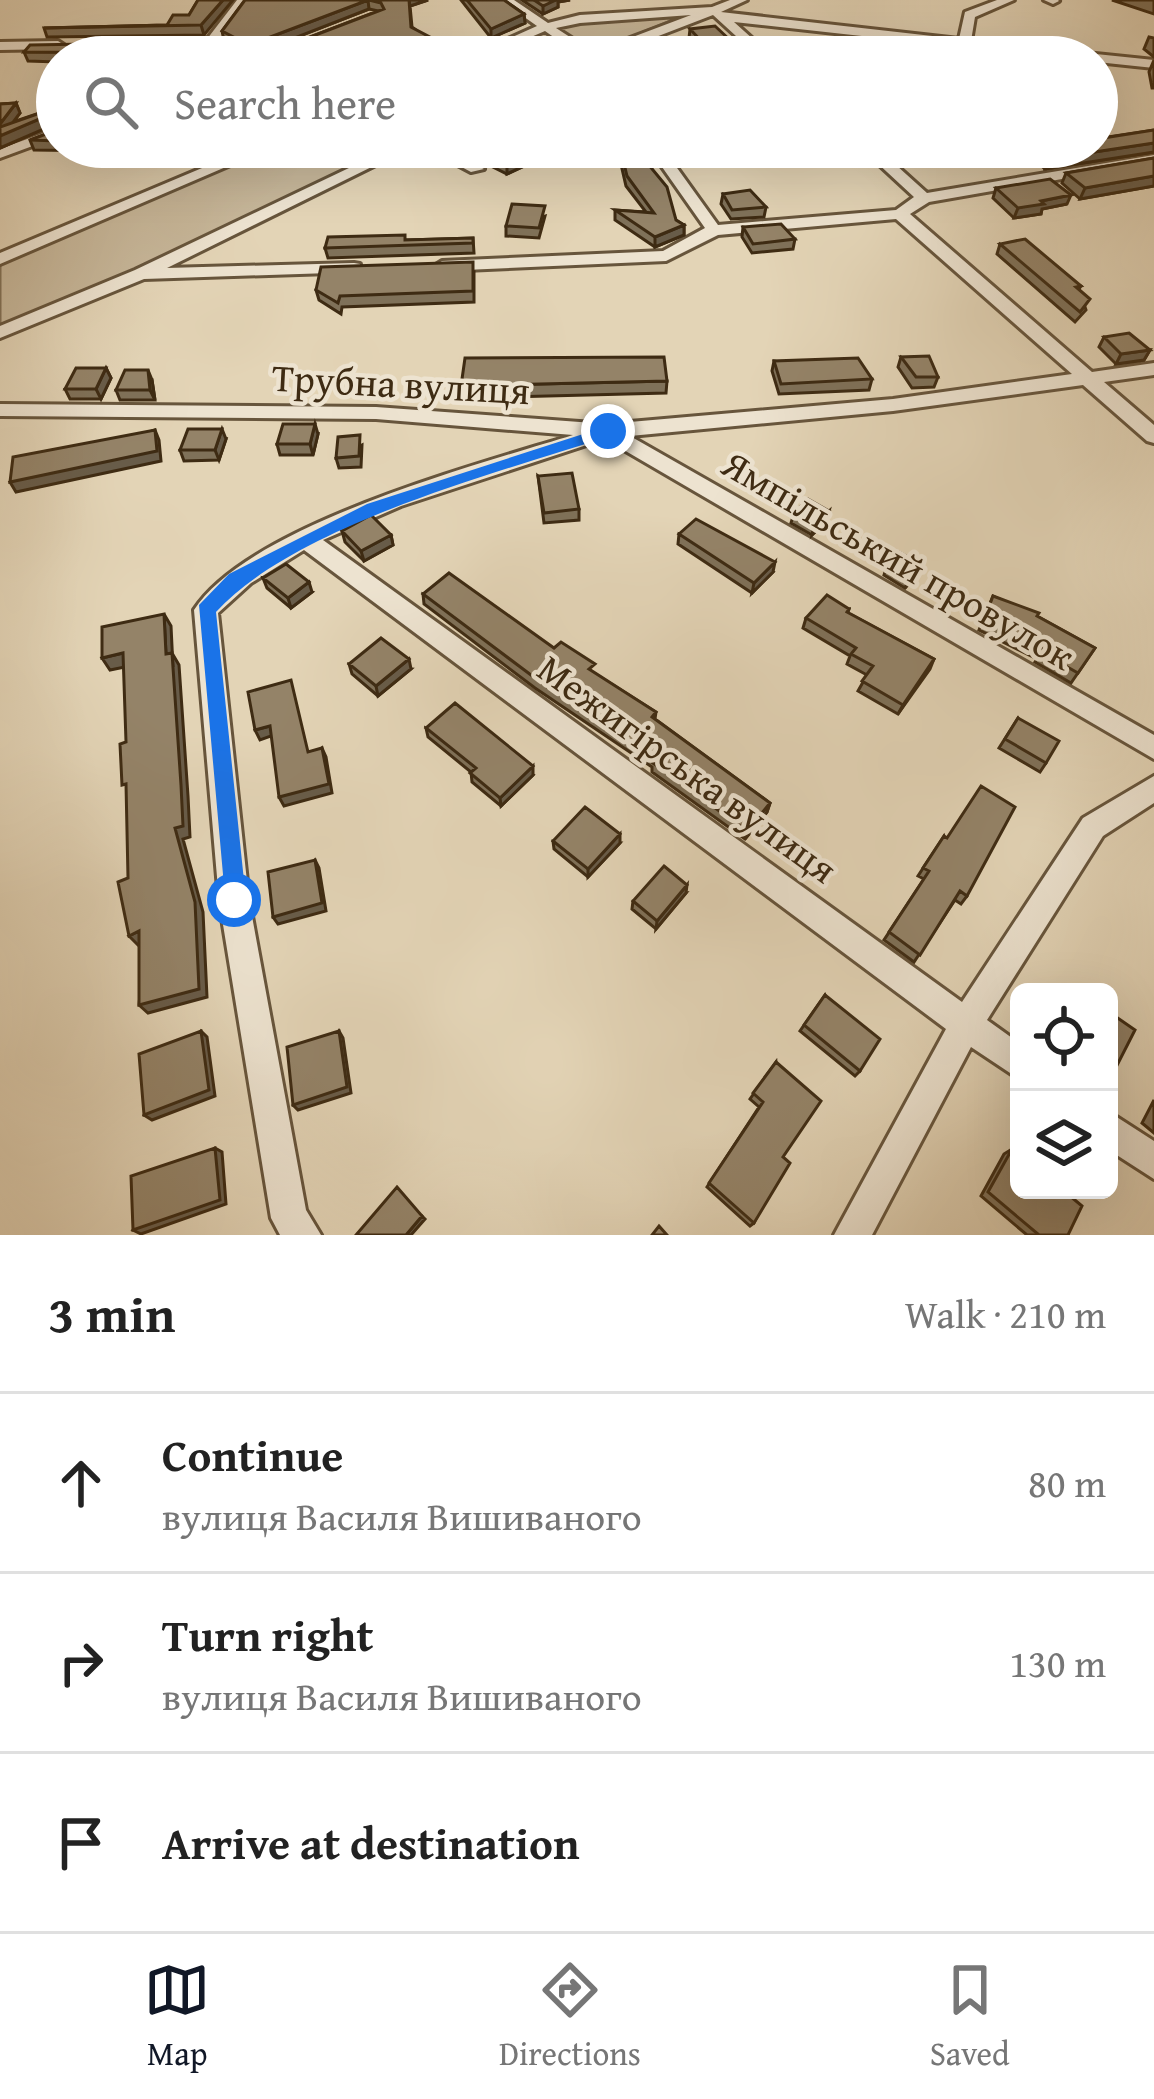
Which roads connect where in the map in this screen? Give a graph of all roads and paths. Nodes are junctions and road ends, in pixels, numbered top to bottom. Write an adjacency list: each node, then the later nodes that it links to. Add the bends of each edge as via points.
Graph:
1 (243, 0): 8 (street)
2 (506, 0): 7 (street)
3 (691, 0): 6 (street)
4 (741, 0): 6 (street)
5 (1008, 0): 14 (street, via 969,15)
6 (716, 14): 7 (street, via 652,12); 11 (street); 12 (street); 13 (street)
7 (542, 28): 9 (street); 10 (street)
8 (215, 36)
9 (523, 36)
10 (556, 36)
11 (653, 36)
12 (742, 36)
13 (898, 36)
14 (965, 36)
15 (0, 46): 16 (street)
16 (36, 46)
17 (1118, 60): 18 (street)
18 (1154, 64)
19 (36, 140): 20 (street)
20 (0, 154)
21 (1154, 159): 22 (street)
22 (1118, 165)
23 (215, 168): 31 (street)
24 (361, 168): 34 (street)
25 (670, 168): 30 (street)
26 (890, 168): 28 (street)
27 (1101, 168): 28 (street)
28 (924, 198): 29 (street)
29 (900, 214): 30 (street); 37 (street)
30 (714, 230): 32 (street, via 666,256)
31 (0, 259)
32 (426, 266)
33 (378, 268): 34 (street)
34 (140, 274): 35 (street)
35 (0, 333)
36 (1154, 369): 37 (street, Трубна вулиця)
37 (1093, 381): 39 (street, Трубна вулиця); 40 (street)
38 (0, 410): 39 (street, Трубна вулиця, via 376,413)
39 (608, 431): 41 (street, via 373,508); 42 (street, Ямпільський провулок)
40 (1154, 436)
41 (308, 541): 44 (street, Межигірська вулиця); 48 (street, via 235,579 206,610 234,900 289,1218)
42 (1154, 748)
43 (1154, 788): 44 (street, via 1094,827)
44 (966, 1024): 45 (street, Межигірська вулиця); 49 (street)
45 (1010, 1056)
46 (1118, 1136): 47 (street)
47 (1154, 1162)
48 (303, 1235)
49 (852, 1235)

